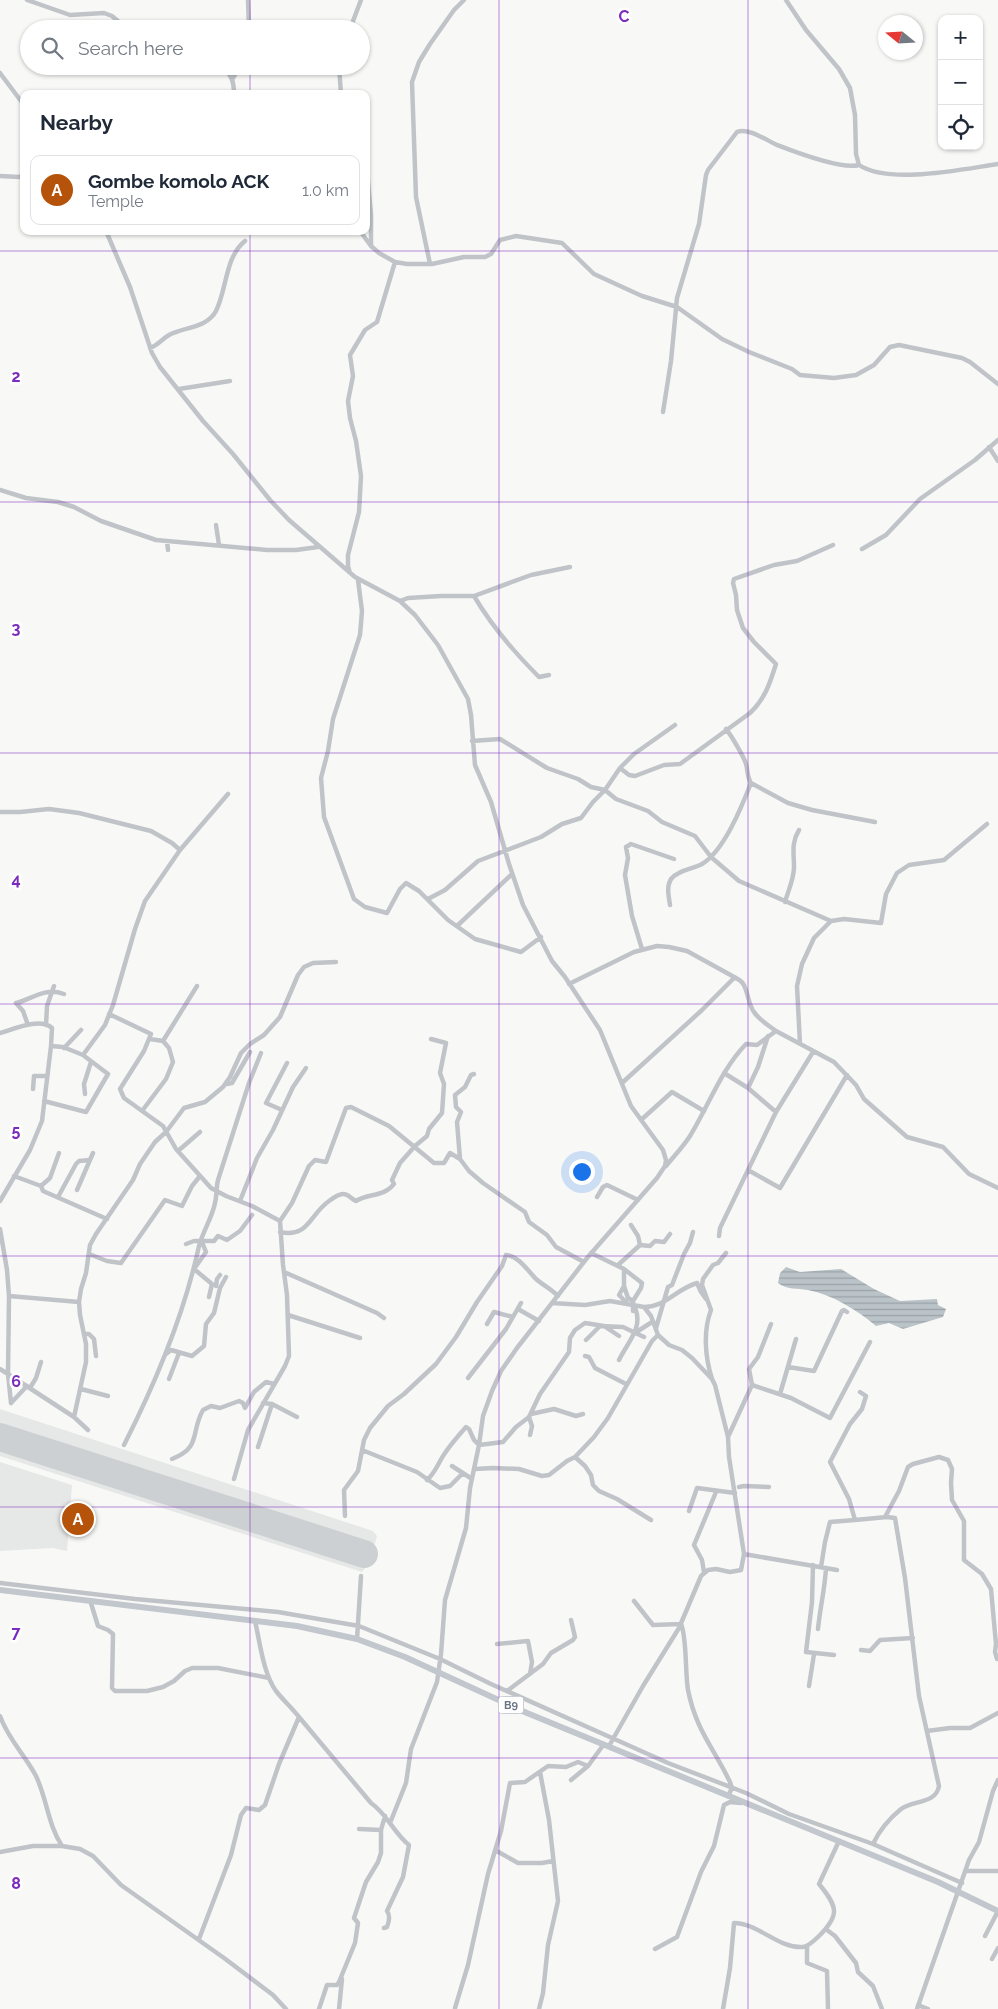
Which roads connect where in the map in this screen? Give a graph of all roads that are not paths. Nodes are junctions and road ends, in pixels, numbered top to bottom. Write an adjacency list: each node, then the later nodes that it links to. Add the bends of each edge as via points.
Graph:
1 (27, 0): 6 (street, via 70,15 104,13)
2 (248, 0): 7 (street)
3 (361, 0): 8 (street)
4 (464, 0): 27 (street, via 430,44 412,82 416,197)
5 (786, 0): 18 (street, via 850,88)
6 (117, 20)
7 (249, 20)
8 (353, 20)
9 (0, 73): 16 (street)
10 (230, 75): 13 (street)
11 (235, 75): 13 (street)
12 (339, 75): 15 (street)
13 (233, 78): 14 (street)
14 (234, 90)
15 (341, 90)
16 (20, 100)
17 (998, 164): 18 (street, via 906,176 879,173)
18 (859, 165): 28 (street, via 845,167 744,131 737,132 706,175 700,224)
19 (0, 176): 20 (street)
20 (20, 177)
21 (370, 204): 25 (street)
22 (108, 235): 29 (street, via 130,286)
23 (363, 235): 25 (street)
24 (245, 241): 29 (street, via 234,253 213,315 195,327 169,335)
25 (371, 246): 26 (street)
26 (395, 262): 27 (street); 46 (street, via 378,318 365,330 350,355 353,376 348,401 361,476 359,512 348,555)
27 (430, 264): 28 (street, via 464,257 487,257 500,240 516,236 543,239 567,246 594,274 642,296)
28 (677, 307): 31 (street, via 722,339 792,369 800,376 834,378 856,375 874,365 890,347 900,345 962,358); 33 (street)
29 (150, 348): 32 (street, via 160,367)
30 (230, 381): 32 (street)
31 (998, 384)
32 (179, 389): 42 (street, via 270,500)
33 (663, 412)
34 (998, 440): 35 (street)
35 (990, 447): 36 (street); 43 (street, via 920,499 886,535)
36 (998, 461)
37 (0, 490): 39 (street, via 26,498 58,502 101,521)
38 (216, 525): 40 (street)
39 (166, 541): 40 (street); 44 (street)
40 (218, 545): 42 (street, via 285,550)
41 (833, 545): 52 (street, via 797,561 734,579 737,610 744,628 776,664 760,703)
42 (318, 547): 46 (street)
43 (862, 549)
44 (168, 550)
45 (570, 567): 48 (street, via 531,576)
46 (351, 574): 47 (street)
47 (358, 580): 49 (street); 67 (street, via 362,611 360,635 321,770 324,817 357,902 365,908 387,913 406,884)
48 (474, 596): 49 (street); 50 (street, via 530,668 539,677)
49 (400, 601): 53 (street, via 433,638 468,699)
50 (549, 675)
51 (675, 725): 54 (street)
52 (726, 730): 54 (street, via 680,764 664,765 635,776); 55 (street, via 746,764)
53 (472, 741): 56 (street, via 500,739 547,768); 63 (street, via 475,765 491,802)
54 (620, 768): 56 (street)
55 (751, 783): 59 (street, via 788,803); 64 (street, via 724,840)
56 (605, 790): 63 (street, via 581,818); 64 (street, via 616,799 693,834)
57 (228, 794): 62 (street)
58 (0, 812): 62 (street, via 71,811 151,831)
59 (875, 822)
60 (987, 824): 70 (street, via 941,861 902,869 886,894 881,923 852,919)
61 (799, 830): 68 (street, via 794,838 793,872)
62 (180, 850): 81 (street, via 140,914)
63 (505, 850): 66 (street); 67 (street, via 478,861 445,890)
64 (711, 857): 68 (street, via 739,881); 69 (street, via 671,879 668,889)
65 (674, 859): 73 (street, via 631,844 626,847 625,875)
66 (512, 874): 71 (street); 72 (street, via 523,905)
67 (428, 899): 71 (street)
68 (785, 902): 70 (street)
69 (670, 905)
70 (831, 921): 91 (street, via 814,938 800,970 797,1008)
71 (456, 926): 72 (street, via 475,939 518,952)
72 (541, 937): 76 (street)
73 (642, 949): 75 (street, via 657,946 680,948); 76 (street)
74 (336, 962): 108 (street, via 313,963 300,971 280,1017 241,1053)
75 (736, 978): 85 (street, via 745,986 754,1013); 107 (street)
76 (568, 984): 107 (street, via 600,1030)
77 (54, 986): 79 (street)
78 (197, 986): 90 (street)
79 (51, 992): 80 (street); 82 (street, via 37,993 16,1003); 83 (street)
80 (64, 994)
81 (109, 1014): 88 (street, via 145,1030 151,1034); 97 (street, via 105,1025)
82 (28, 1025): 83 (street); 86 (street)
83 (46, 1025): 92 (street, via 52,1028)
84 (80, 1030): 93 (street)
85 (776, 1031): 87 (street); 91 (street)
86 (0, 1033)
87 (769, 1035): 102 (street, via 757,1045 746,1044); 109 (street)
88 (150, 1039): 90 (street); 115 (street, via 120,1088 124,1098)
89 (431, 1039): 120 (street, via 446,1043 440,1073 444,1084 442,1113 427,1136)
90 (163, 1041): 115 (street, via 173,1062 166,1079)
91 (800, 1044): 95 (street)
92 (51, 1046): 93 (street); 106 (street)
93 (64, 1048): 97 (street)
94 (250, 1052): 108 (street, via 232,1083)
95 (813, 1052): 104 (street, via 834,1062); 116 (street)
96 (261, 1053): 133 (street, via 244,1095)
97 (83, 1055): 98 (street)
98 (91, 1062): 111 (street, via 84,1084); 112 (street, via 108,1074 86,1112)
99 (287, 1063): 113 (street, via 266,1103)
100 (306, 1068): 113 (street)
101 (30, 1071): 105 (street)
102 (724, 1073): 109 (street); 114 (street)
103 (474, 1074): 124 (street, via 455,1095 456,1107 461,1112 457,1122)
104 (847, 1075): 127 (street, via 780,1188); 131 (street, via 864,1099 903,1135 943,1147 969,1174)
105 (34, 1076): 106 (street); 110 (street)
106 (46, 1076): 112 (street)
107 (622, 1083): 117 (street, via 631,1106)
108 (226, 1085): 118 (street, via 205,1102 184,1108)
109 (748, 1088): 116 (street)
110 (33, 1089)
111 (85, 1094)
112 (44, 1101): 128 (street, via 42,1121)
113 (282, 1110): 138 (street, via 257,1158)
114 (704, 1110): 117 (street, via 672,1092); 126 (street, via 687,1141)
115 (142, 1111): 118 (street, via 163,1126)
116 (776, 1112): 127 (street)
117 (641, 1120): 126 (street, via 659,1142 665,1155)
118 (166, 1132): 121 (street); 140 (street, via 144,1157)
119 (200, 1132): 121 (street)
120 (415, 1146): 124 (street, via 434,1163 444,1163 450,1154); 141 (street, via 389,1126 351,1107 346,1108 326,1162 315,1160 309,1166); 144 (street, via 400,1163 389,1190 356,1201 342,1194 325,1204 302,1230)
121 (178, 1151): 129 (street)
122 (59, 1153): 130 (street, via 50,1178)
123 (93, 1153): 125 (street)
124 (460, 1159): 154 (street, via 483,1183 525,1212 529,1222 548,1235 556,1248)
125 (90, 1160): 132 (street); 134 (street, via 76,1164)
126 (665, 1166): 136 (street)
127 (748, 1170): 147 (street)
128 (14, 1176): 130 (street); 137 (street)
129 (200, 1176): 133 (street); 153 (street, via 182,1206 165,1200 121,1263)
130 (42, 1186): 134 (street, via 43,1191)
131 (998, 1188)
132 (77, 1190)
133 (215, 1190): 138 (street); 148 (street, via 215,1203)
134 (58, 1197): 140 (street)
135 (597, 1197): 136 (street, via 607,1185)
136 (638, 1200): 151 (street)
137 (0, 1201)
138 (240, 1201): 141 (street)
139 (252, 1215): 148 (street, via 240,1231 227,1240 218,1236 214,1241)
140 (107, 1219): 153 (street, via 92,1241)
141 (280, 1221): 144 (street)
142 (631, 1225): 150 (street)
143 (0, 1229): 159 (street)
144 (280, 1232): 158 (street)
145 (693, 1232): 174 (street)
146 (670, 1234): 150 (street, via 664,1242 654,1240 650,1246)
147 (719, 1236)
148 (201, 1242): 149 (street); 156 (street)
149 (186, 1244)
150 (640, 1245): 155 (street)
151 (591, 1253): 154 (street); 155 (street)
152 (726, 1253): 170 (street, via 703,1279)
153 (89, 1254): 169 (street)
154 (584, 1262): 166 (street)
155 (618, 1265): 157 (street)
156 (194, 1269): 163 (street); 199 (street)
157 (624, 1269): 164 (street); 168 (street, via 642,1283)
158 (284, 1272): 179 (street); 181 (street)
159 (7, 1273): 160 (street); 165 (street)
160 (0, 1274)
161 (220, 1274): 163 (street)
162 (226, 1277): 163 (street)
163 (216, 1286): 167 (street); 197 (street, via 214,1312 206,1324 204,1346 192,1356)
164 (624, 1286): 168 (street, via 628,1298); 173 (street, via 619,1296)
165 (8, 1296): 169 (street); 205 (street)
166 (558, 1296): 172 (street); 229 (street, via 507,1254 456,1337 423,1377 376,1420)
167 (209, 1297)
168 (633, 1300): 176 (street)
169 (79, 1302): 189 (street)
170 (709, 1302): 174 (street, via 697,1283 680,1289); 208 (street, via 712,1310 706,1330 706,1350)
171 (521, 1303): 177 (street)
172 (552, 1303): 173 (street); 182 (street)
173 (627, 1303): 176 (street)
174 (664, 1303): 175 (street); 187 (street)
175 (644, 1307): 176 (street); 183 (street)
176 (633, 1308): 188 (street, via 638,1314)
177 (518, 1309): 180 (street); 182 (street)
178 (848, 1312): 203 (street, via 842,1311 814,1371)
179 (288, 1315): 193 (street); 209 (street, via 289,1356)
180 (513, 1317): 184 (street, via 494,1312); 206 (street)
181 (384, 1318)
182 (539, 1321): 227 (street, via 516,1348 498,1378 483,1416)
183 (652, 1322): 187 (street); 188 (street)
184 (487, 1324)
185 (771, 1324): 211 (street, via 758,1357 749,1369)
186 (604, 1326): 188 (street, via 623,1327); 191 (street); 195 (street); 220 (street, via 585,1322 576,1330 570,1338 569,1352 540,1394)
187 (656, 1328): 190 (street)
188 (635, 1333): 192 (street); 201 (street)
189 (84, 1334): 198 (street, via 90,1334 94,1339); 213 (street, via 86,1362)
190 (658, 1335): 208 (street, via 692,1358); 210 (street)
191 (619, 1336)
192 (644, 1337)
193 (360, 1338)
194 (796, 1339): 203 (street)
195 (586, 1340)
196 (870, 1342): 215 (street, via 830,1418)
197 (178, 1354): 199 (street, via 169,1350); 207 (street)
198 (96, 1356)
199 (165, 1356): 226 (street)
200 (585, 1356): 210 (street, via 595,1368)
201 (619, 1360)
202 (41, 1362): 212 (street, via 36,1378)
203 (788, 1366): 215 (street)
204 (0, 1369): 205 (street)
205 (8, 1374): 212 (street); 212 (street, via 11,1403)
206 (468, 1378)
207 (169, 1379)
208 (712, 1379): 225 (street)
209 (274, 1384): 217 (street); 231 (street, via 266,1382 254,1392 245,1408 240,1401 203,1410 192,1445 186,1454)
210 (626, 1384): 230 (street, via 608,1418)
211 (752, 1385): 215 (street); 225 (street)
212 (28, 1387): 221 (street)
213 (81, 1389): 216 (street); 221 (street)
214 (860, 1392): 245 (street, via 866,1396 862,1409 850,1424 830,1462 849,1499)
215 (780, 1394)
216 (108, 1396)
217 (263, 1403): 218 (street); 235 (street, via 248,1430)
218 (272, 1404): 222 (street); 228 (street)
219 (583, 1414): 220 (street, via 576,1416 554,1409)
220 (530, 1415): 224 (street); 227 (street, via 504,1442)
221 (74, 1416): 223 (street)
222 (297, 1417)
223 (88, 1430)
224 (530, 1435)
225 (728, 1437): 239 (street)
226 (124, 1445)
227 (480, 1445): 233 (street); 237 (street, via 466,1427)
228 (258, 1447)
229 (362, 1450): 237 (street, via 418,1472); 242 (street, via 358,1471 344,1490)
230 (575, 1458): 233 (street, via 542,1476 519,1470); 244 (street, via 585,1466 599,1491)
231 (172, 1459)
232 (452, 1466): 234 (street)
233 (475, 1469): 236 (street)
234 (463, 1473): 236 (street); 237 (street, via 456,1481 440,1488)
235 (234, 1479)
236 (472, 1479): 267 (street, via 466,1528 445,1600)
237 (426, 1480)
238 (768, 1487): 239 (street, via 744,1486)
239 (735, 1490): 240 (street); 246 (street)
240 (716, 1492): 241 (street, via 697,1488); 250 (street, via 694,1545)
241 (689, 1510)
242 (345, 1516)
243 (885, 1517): 245 (street); 261 (street, via 894,1517 896,1521); 268 (street, via 908,1467 939,1457 948,1460 952,1469 952,1500 964,1521 964,1560 982,1574 991,1589)
244 (651, 1520)
245 (855, 1520): 248 (street, via 830,1522)
246 (744, 1554): 247 (street); 250 (street, via 741,1570)
247 (813, 1565): 248 (street); 265 (street, via 806,1652)
248 (823, 1567): 249 (street); 260 (street, via 825,1586)
249 (837, 1570)
250 (704, 1572): 258 (street)
251 (361, 1576): 259 (street)
252 (0, 1583): 259 (street, via 278,1612)
253 (0, 1590): 254 (highway, B9)
254 (90, 1600): 257 (highway, B9); 271 (street, via 98,1626 113,1634 111,1666 115,1691 162,1687 192,1668 218,1668)
255 (634, 1601): 258 (street, via 653,1625)
256 (571, 1620): 270 (street, via 575,1638 551,1653)
257 (255, 1621): 262 (highway, B9); 271 (street)
258 (682, 1624): 278 (street); 284 (street, via 688,1688 695,1716)
259 (359, 1626): 262 (street); 267 (street)
260 (818, 1628)
261 (913, 1638): 264 (street, via 880,1640 870,1651); 277 (street, via 919,1696)
262 (357, 1639): 269 (highway, B9)
263 (497, 1644): 270 (street, via 528,1640 532,1662)
264 (861, 1650)
265 (814, 1654): 266 (street); 272 (street)
266 (834, 1655)
267 (440, 1659): 269 (street); 273 (street)
268 (997, 1659)
269 (438, 1672): 279 (highway, B9); 288 (street, via 411,1749 409,1773 401,1799)
270 (530, 1674): 273 (street)
271 (269, 1678): 276 (street)
272 (809, 1686)
273 (507, 1691): 278 (street)
274 (998, 1713): 277 (street, via 970,1728)
275 (0, 1716): 293 (street, via 9,1737 37,1778)
276 (299, 1717): 287 (street); 305 (street, via 265,1805 259,1810 246,1808 241,1815 231,1855)
277 (927, 1731): 292 (street, via 937,1771 938,1791 934,1797 898,1811)
278 (614, 1738): 279 (street); 284 (street)
279 (606, 1745): 280 (street); 285 (highway, B9)
280 (588, 1766): 281 (street, via 578,1762 566,1767 548,1766); 282 (street)
281 (540, 1772): 294 (street, via 525,1782 510,1783); 296 (street, via 549,1820)
282 (571, 1780)
283 (998, 1780): 298 (street, via 979,1842)
284 (732, 1788): 285 (street); 292 (street, via 789,1814)
285 (728, 1796): 286 (highway, B9)
286 (745, 1803): 291 (highway, B9); 308 (street, via 724,1805 714,1846 677,1937)
287 (385, 1816): 288 (street); 290 (street)
288 (390, 1823): 302 (street, via 410,1848 403,1877 387,1911 389,1922)
289 (359, 1829): 290 (street)
290 (380, 1830): 310 (street, via 381,1853 354,1915 358,1923 355,1943)
291 (839, 1841): 300 (highway, B9); 303 (street, via 819,1884 834,1908 834,1918)
292 (873, 1844): 299 (street)
293 (62, 1846): 295 (street, via 33,1846); 305 (street, via 86,1852 121,1885)
294 (495, 1850): 296 (street, via 518,1863); 312 (street)
295 (0, 1852)
296 (552, 1861): 316 (street, via 558,1901)
297 (998, 1870): 298 (street)
298 (966, 1871): 299 (street)
299 (962, 1884): 300 (street)
300 (959, 1893): 301 (highway, B9); 311 (street)
301 (998, 1911): 304 (street)
302 (384, 1928)
303 (827, 1930): 306 (street); 319 (street, via 856,1964 858,1972 873,1986)
304 (985, 1936)
305 (199, 1939): 313 (street, via 273,1995)
306 (807, 1946): 317 (street, via 786,1943 734,1923); 318 (street, via 807,1962 827,1971)
307 (998, 1948): 309 (street)
308 (655, 1949)
309 (992, 1959)
310 (339, 1986): 314 (street, via 327,1986); 315 (street)
311 (917, 2007): 320 (street)
312 (455, 2008)
313 (286, 2009)
314 (319, 2009)
315 (339, 2009)
316 (539, 2009)
317 (723, 2009)
318 (828, 2009)
319 (882, 2009)
320 (928, 2009)

